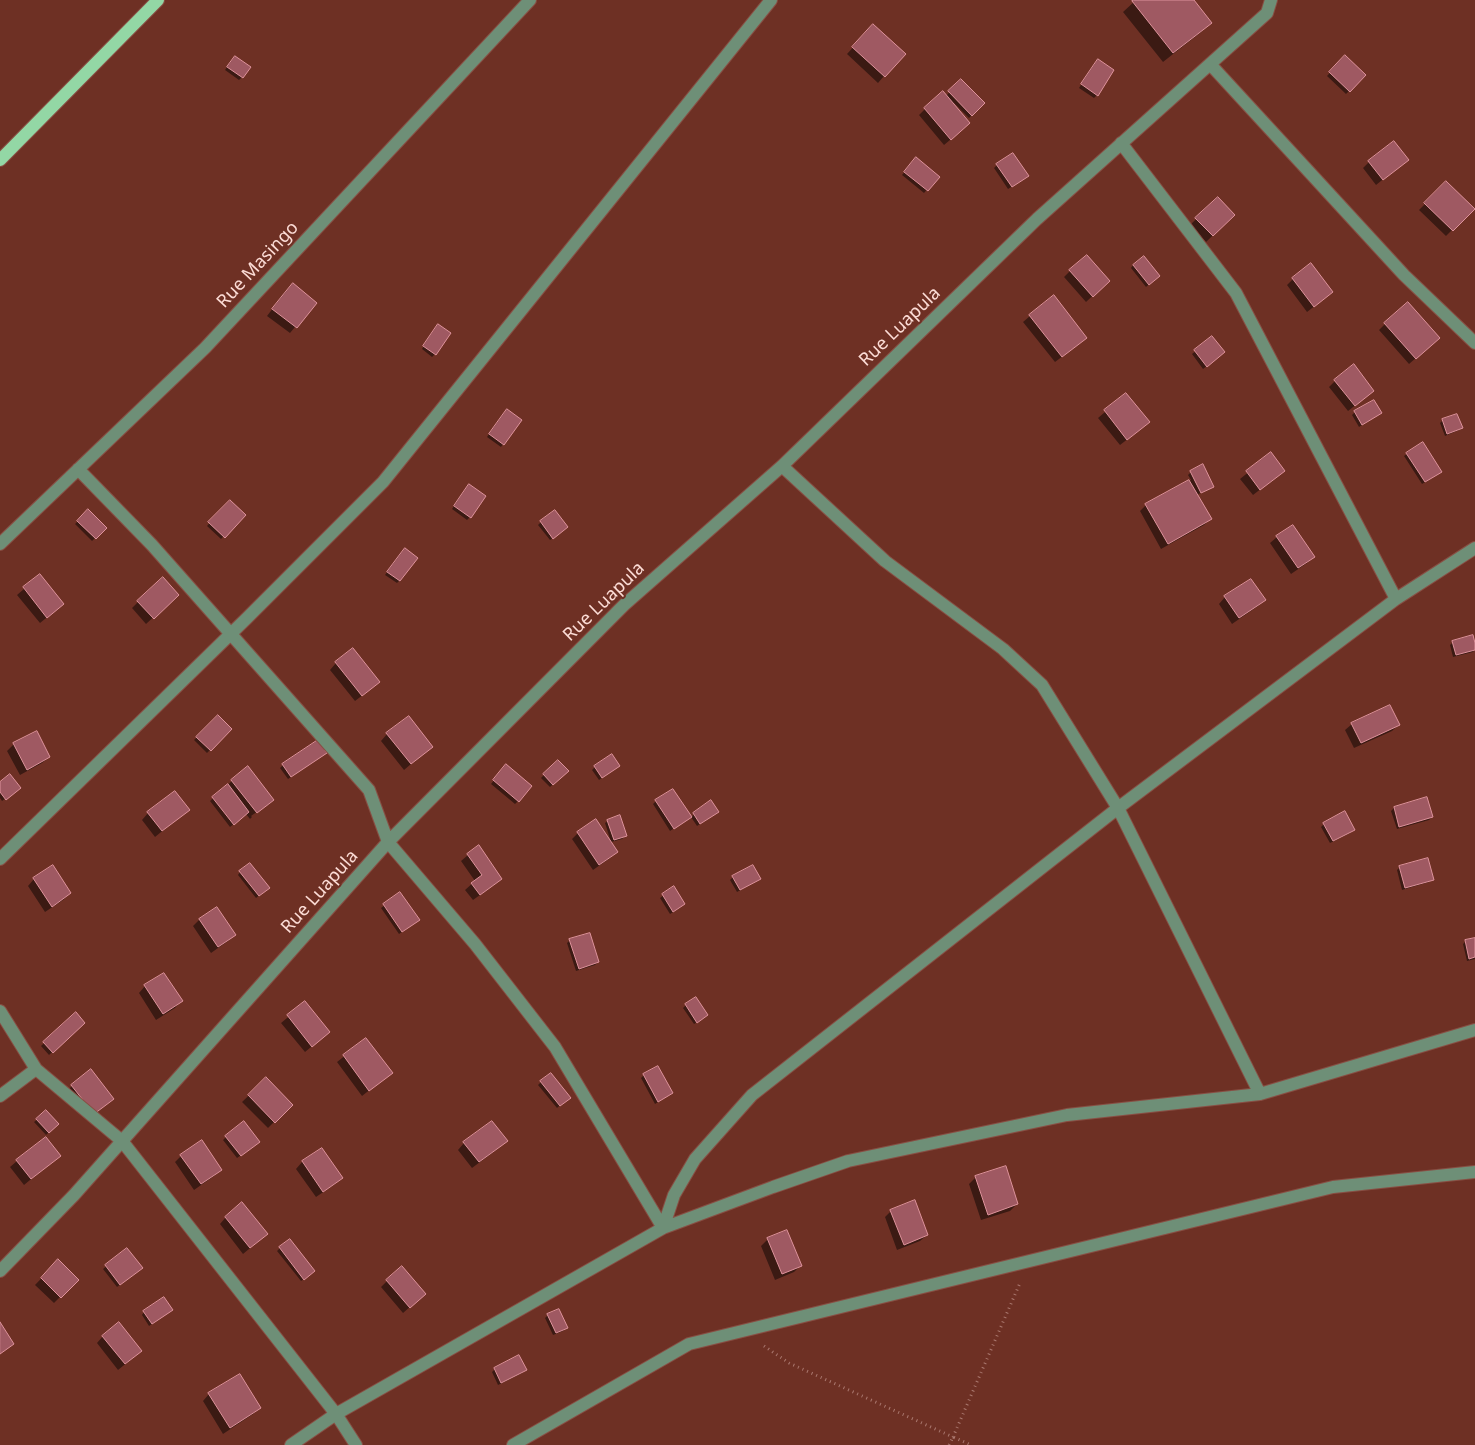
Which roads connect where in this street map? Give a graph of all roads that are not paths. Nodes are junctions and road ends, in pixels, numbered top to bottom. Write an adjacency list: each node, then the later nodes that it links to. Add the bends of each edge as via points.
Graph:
1 (158, 0): 7 (main road)
2 (530, 0): 10 (street, Rue Masingo, via 204,348)
3 (771, 0): 14 (street, via 383,482)
4 (1271, 0): 5 (street, Rue Luapula, via 1267,13)
5 (1210, 64): 6 (street, Rue Luapula); 8 (street, via 1404,275)
6 (1121, 144): 9 (street, Rue Luapula, via 1037,219); 13 (street, via 1236,293)
7 (0, 160)
8 (1475, 343)
9 (782, 466): 15 (street, via 885,561 1003,649 1042,685); 16 (street, Rue Luapula, via 624,604)
10 (78, 469): 11 (street, Rue Masingo); 14 (street, via 152,545)
11 (0, 544)
12 (1475, 548): 13 (street)
13 (1396, 599): 15 (street)
14 (231, 634): 16 (street, via 369,790); 17 (street)
15 (1118, 808): 21 (street); 25 (street, via 752,1095 695,1159 674,1195)
16 (388, 842): 23 (street, Rue Luapula); 25 (street, via 475,944 555,1047)
17 (0, 859)
18 (0, 1011): 20 (street)
19 (1475, 1030): 21 (street)
20 (36, 1069): 22 (street); 23 (street)
21 (1260, 1094): 25 (street, via 1066,1115 848,1161)
22 (0, 1096)
23 (122, 1142): 26 (street, Rue Luapula); 27 (street)
24 (1475, 1172): 30 (street, via 1333,1187 689,1344)
25 (663, 1228): 27 (street)
26 (0, 1271)
27 (336, 1414): 28 (street); 29 (street)
28 (291, 1445)
29 (356, 1445)
30 (513, 1445)

